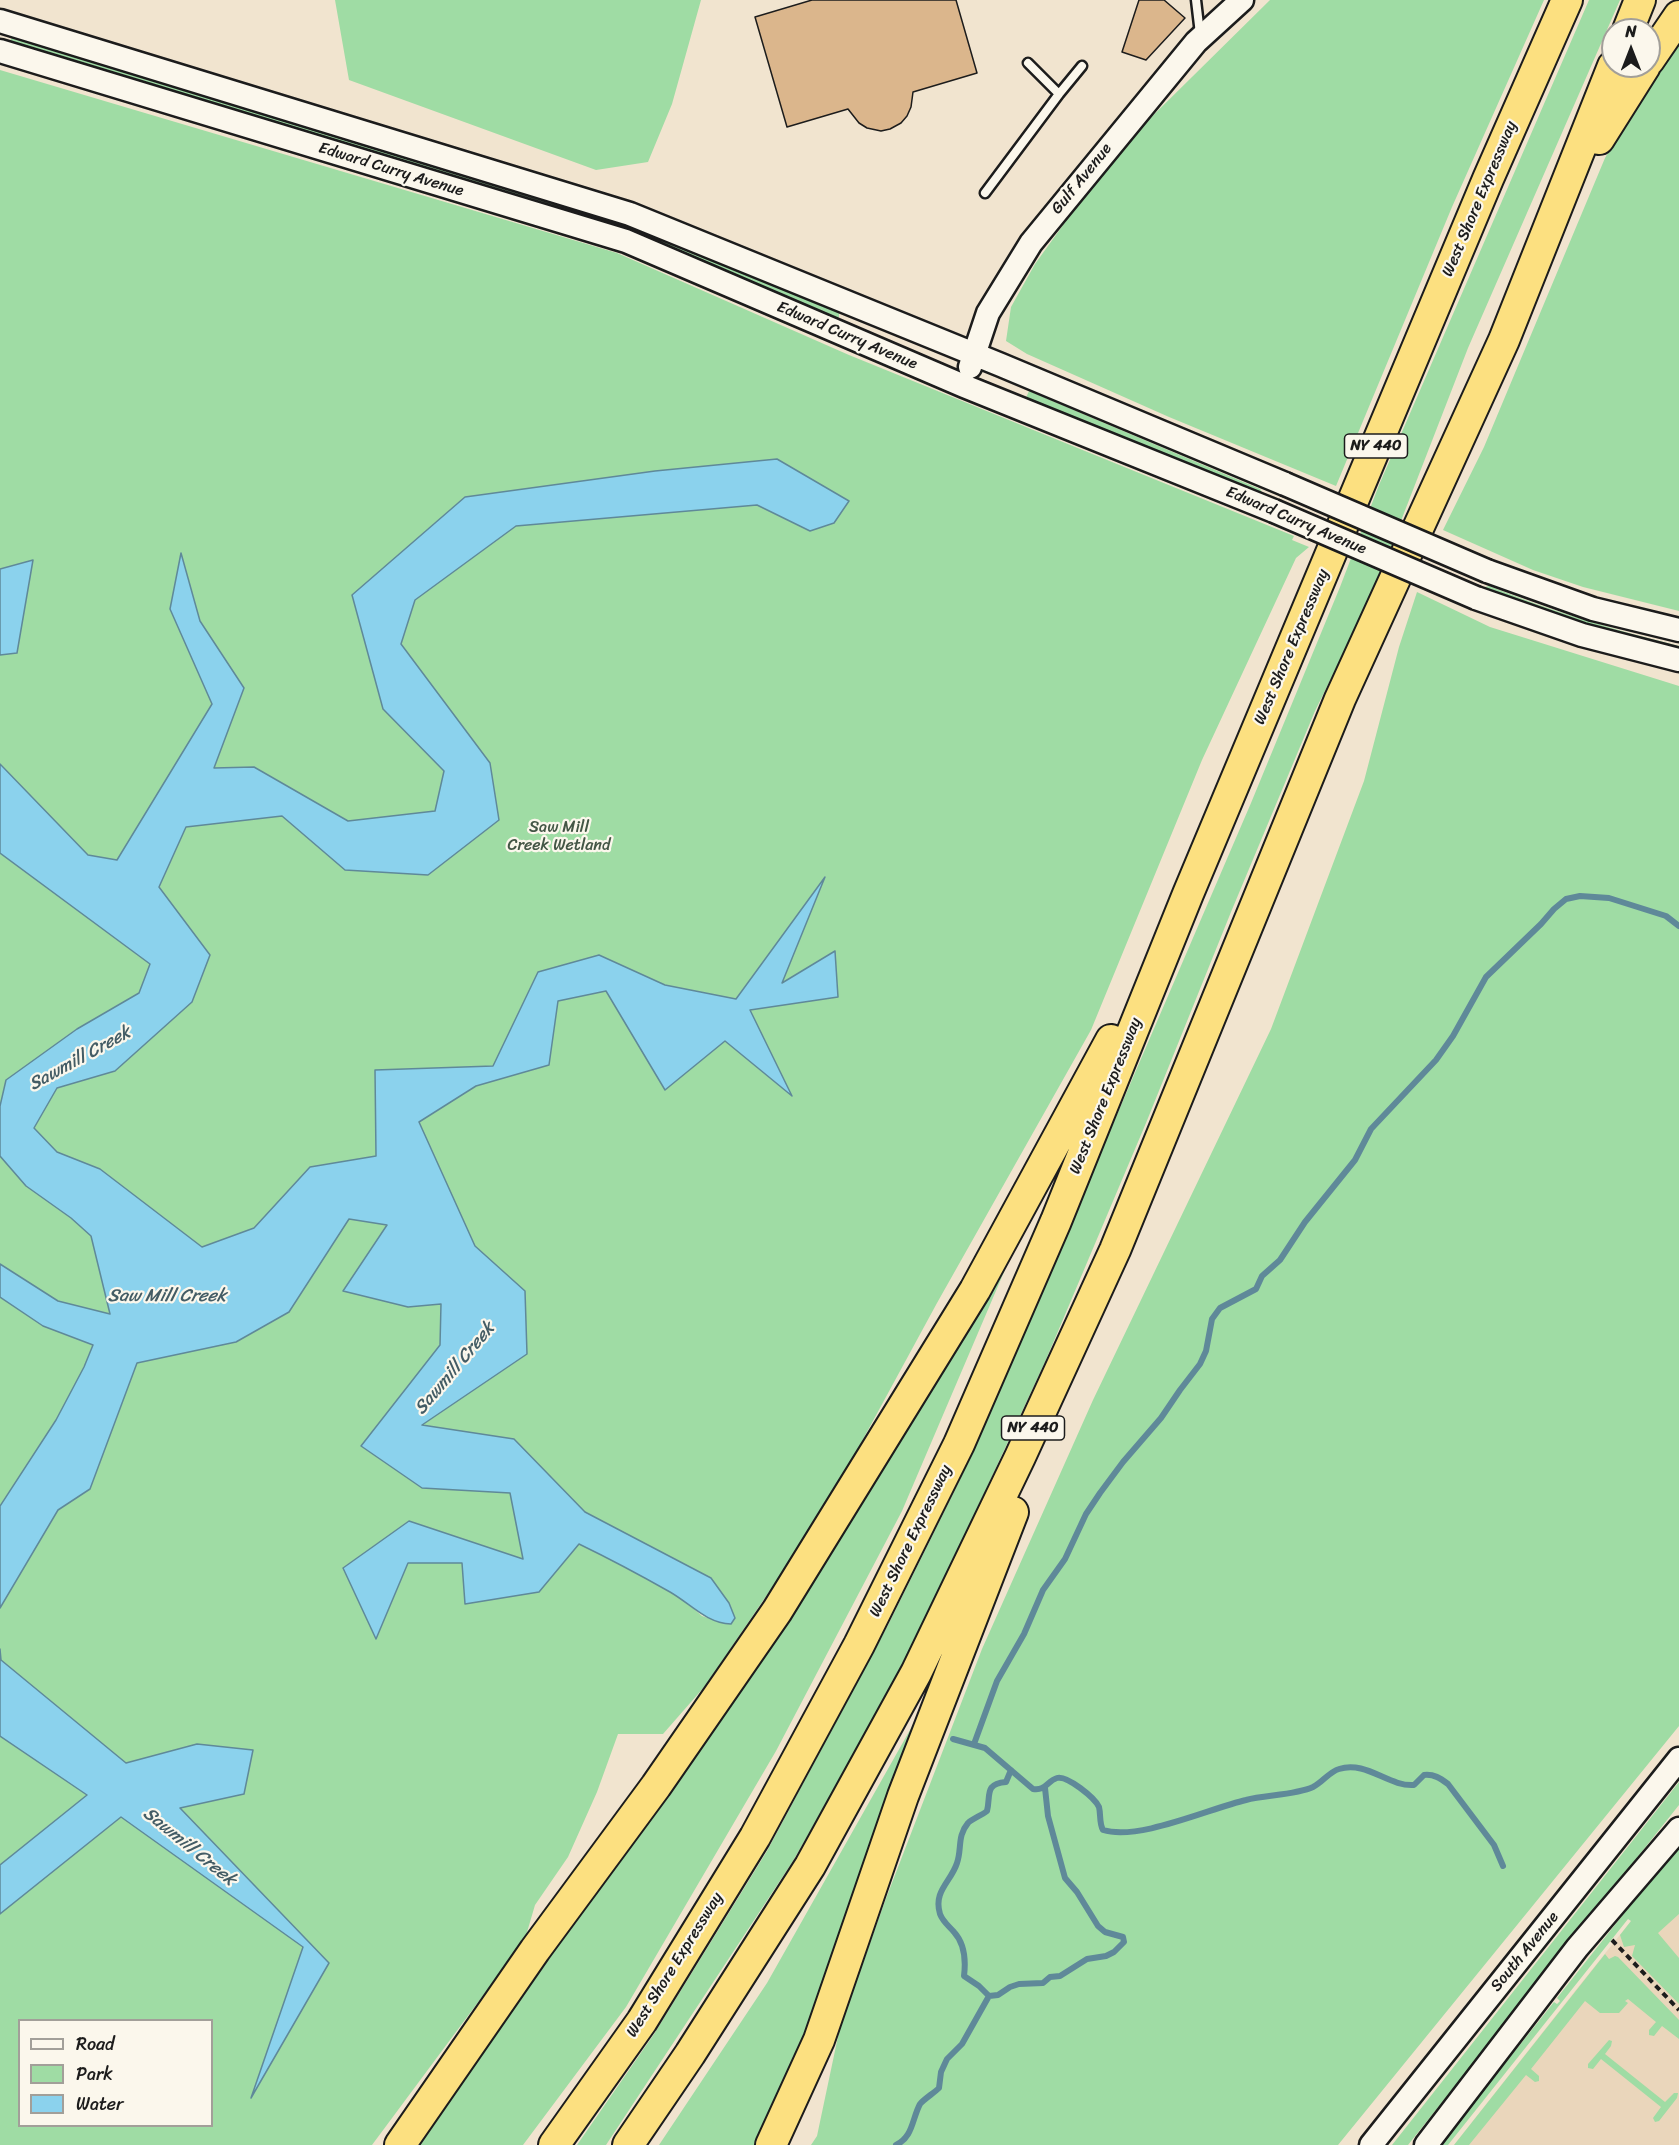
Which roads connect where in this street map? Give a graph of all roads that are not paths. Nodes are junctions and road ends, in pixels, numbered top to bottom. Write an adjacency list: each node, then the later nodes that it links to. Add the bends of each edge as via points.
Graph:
1 (1196, 0): 8 (lane)
2 (1242, 0): 8 (street, Gulf Avenue)
3 (1567, 0): 22 (highway, West Shore Expressway / NY 440)
4 (1640, 0): 6 (highway)
5 (1679, 16): 9 (highway)
6 (1633, 18)
7 (0, 21): 18 (street, Edward Curry Avenue, via 630,214)
8 (1200, 38): 18 (street, Gulf Avenue, via 1031,243 988,313)
9 (1661, 42)
10 (0, 51): 19 (street, Edward Curry Avenue, via 626,241)
11 (1028, 63): 15 (lane)
12 (1082, 66): 15 (lane)
13 (1608, 78): 17 (highway, NY 440)
14 (1637, 78): 17 (highway, via 1588,157)
15 (1059, 94): 16 (lane)
16 (985, 193)
17 (1504, 340): 23 (highway, NY 440, via 1340,699)
18 (974, 354): 19 (street, Gulf Avenue); 20 (street, Edward Curry Avenue, bridge, via 1487,571 1593,609)
19 (964, 386): 21 (street, Edward Curry Avenue, bridge, via 1274,511 1476,598 1582,635)
20 (1679, 630)
21 (1679, 660)
22 (1188, 894): 26 (highway, via 975,1290 777,1611); 27 (highway, West Shore Expressway / NY 440, via 1056,1221 959,1444 859,1645 748,1847 642,2021)
23 (1115, 1250): 28 (highway, NY 440, via 916,1673 810,1866); 29 (highway, via 903,1796 819,2040)
24 (1679, 1759): 30 (street, South Avenue)
25 (1679, 1829): 31 (street, via 1576,1948)
26 (400, 2145)
27 (554, 2145)
28 (628, 2145)
29 (771, 2145)
30 (1371, 2145)
31 (1426, 2145)

